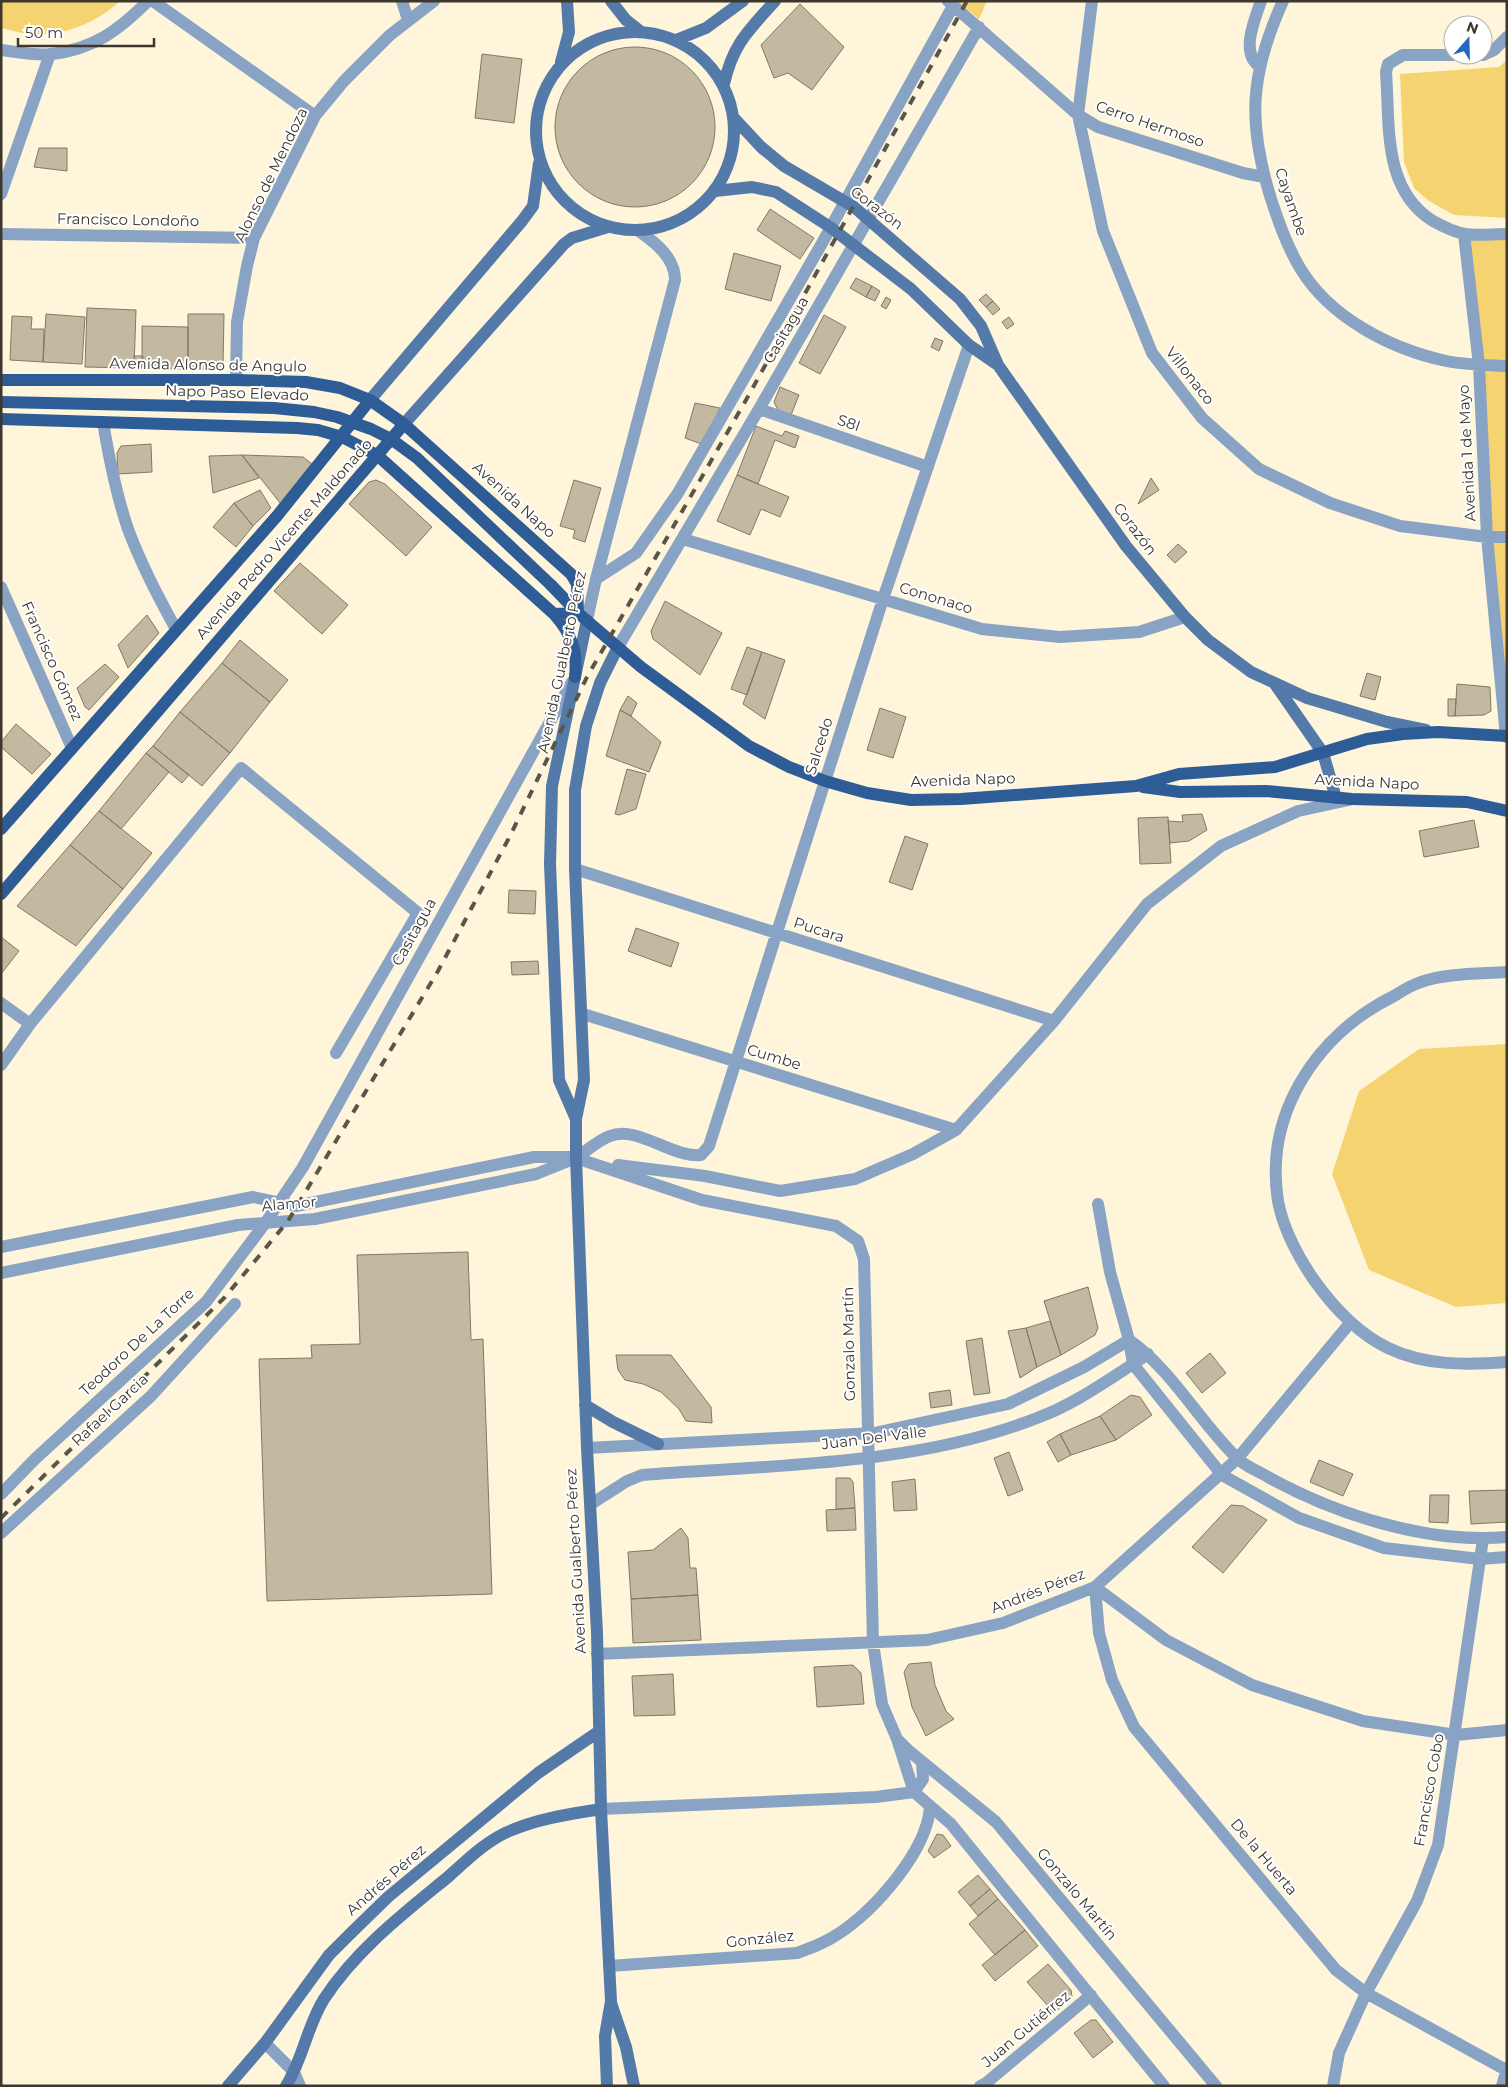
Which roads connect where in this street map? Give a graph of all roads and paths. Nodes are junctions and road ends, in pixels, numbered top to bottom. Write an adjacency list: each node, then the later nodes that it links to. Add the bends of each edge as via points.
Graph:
1 (148, 1): 20 (street, via 123,27 88,46)
2 (153, 1): 26 (street)
3 (402, 1): 13 (street)
4 (434, 1): 13 (street, Alonso de Mendoza)
5 (566, 1): 22 (main road, via 569,32)
6 (611, 1): 15 (main road)
7 (743, 1): 17 (main road, via 706,28)
8 (775, 1): 24 (main road, via 737,45)
9 (1092, 1): 25 (street, Villonaco)
10 (1261, 1): 23 (street, via 1250,49 1252,61)
11 (1283, 1): 23 (street, Cayambe)
12 (951, 3): 14 (street, Cerro Hermoso); 32 (street, Casitagua)
13 (408, 20): 26 (street, Alonso de Mendoza, via 367,58)
14 (979, 27): 25 (street, Cerro Hermoso); 33 (street, Casitagua)
15 (640, 31): 17 (main road); 22 (main road, via 618,32 596,39)
16 (1507, 38): 19 (street)
17 (676, 40): 24 (main road, via 704,58)
18 (1, 50): 20 (street)
19 (1493, 50)
20 (50, 54): 31 (street)
21 (1443, 55): 38 (street, via 1402,55 1388,64 1394,166 1404,194 1411,203 1442,226)
22 (560, 65): 28 (main road, via 546,85 538,109 535,133)
23 (1258, 66): 29 (street, Cayambe, via 1254,107)
24 (724, 84): 27 (main road)
25 (1078, 115): 29 (street, Cerro Hermoso, via 1098,127 1243,173); 57 (street, Villonaco, via 1103,231 1152,353 1202,418 1259,469 1330,503 1400,526)
26 (315, 116): 40 (street, Alonso de Mendoza)
27 (734, 118): 30 (main road, via 735,144 728,169); 32 (main road, Corazón, via 784,166)
28 (539, 158): 34 (main road, via 546,177 567,203 589,219); 48 (main road, Avenida Pedro Vicente Maldonado, via 533,206)
29 (1264, 176): 44 (street, Cayambe, via 1283,236 1301,270 1325,300 1387,342 1448,362)
30 (715, 191): 35 (main road, Corazón, via 770,189); 36 (main road, via 691,214 658,228)
31 (1, 194)
32 (844, 203): 33 (main road, Corazón); 35 (street, Casitagua)
33 (868, 219): 41 (street, Casitagua); 43 (main road, Corazón, via 960,300 981,326)
34 (608, 226): 36 (main road); 53 (main road, Avenida Pedro Vicente Maldonado, via 572,238 564,244)
35 (830, 227): 41 (main road, Corazón); 60 (street, Casitagua, via 678,494 636,552)
36 (639, 230): 60 (street, Avenida Gualberto Pérez, via 663,251 675,272 675,280)
37 (1, 234): 40 (street, Francisco Londoño)
38 (1464, 234): 39 (street); 44 (street, Avenida 1 de Mayo)
39 (1507, 234)
40 (254, 238): 47 (street, Alonso de Mendoza, via 236,332)
41 (853, 245): 42 (main road, Corazón, via 911,289); 50 (street, Casitagua)
42 (968, 345): 43 (main road, Corazón); 56 (street, Salcedo)
43 (998, 365): 65 (main road, Corazón, via 1126,546)
44 (1479, 365): 45 (street, Cayambe); 57 (street, Avenida 1 de Mayo)
45 (1507, 366)
46 (1, 380): 47 (main road, Avenida Alonso de Angulo)
47 (236, 380): 48 (main road, Avenida Alonso de Angulo, via 306,382 340,388)
48 (370, 400): 53 (main road, Avenida Alonso de Angulo); 54 (main road, Avenida Pedro Vicente Maldonado)
49 (1, 402): 64 (main road, Napo Paso Elevado, bridge, via 274,408 314,412 356,423 391,439 417,458)
50 (759, 409): 56 (street, S8I); 59 (street, Casitagua)
51 (1, 419): 52 (main road)
52 (103, 422): 54 (main road, via 298,428); 66 (street, via 112,476 128,529 149,580)
53 (404, 424): 55 (main road, Avenida Pedro Vicente Maldonado); 64 (main road, Avenida Napo, via 572,574 577,584)
54 (342, 437): 55 (main road); 66 (main road, Avenida Pedro Vicente Maldonado)
55 (377, 456): 63 (main road); 82 (main road, Avenida Pedro Vicente Maldonado)
56 (928, 467): 62 (street, Salcedo)
57 (1487, 537): 58 (street, Villonaco); 68 (street, Avenida 1 de Mayo)
58 (1507, 537)
59 (683, 539): 62 (street, Cononaco); 67 (street, Casitagua)
60 (596, 579): 64 (street, Avenida Gualberto Pérez)
61 (1, 587): 73 (street, Francisco Gómez)
62 (883, 598): 65 (street, Cononaco, via 982,629 1060,637 1139,632); 75 (street, Salcedo)
63 (554, 614): 64 (main road); 69 (main road, via 573,642 577,660)
64 (582, 616): 67 (main road, Avenida Napo); 69 (main road, Avenida Gualberto Pérez)
65 (1185, 618): 70 (main road, Corazón, via 1230,658)
66 (176, 629): 73 (main road, Avenida Pedro Vicente Maldonado)
67 (618, 647): 75 (main road, Avenida Napo, via 749,746 788,767); 81 (main road, Avenida Gualberto Pérez, via 600,682 586,726 575,790)
68 (1503, 668): 72 (street, Avenida 1 de Mayo)
69 (575, 677): 92 (main road, Avenida Gualberto Pérez, via 552,786 550,864 559,1080); 96 (street, Casitagua, via 303,1167)
70 (1275, 684): 71 (main road, Corazón, via 1362,715); 74 (main road, Corazón)
71 (1438, 732): 72 (main road, Avenida Napo); 74 (main road, Avenida Napo, via 1367,739)
72 (1506, 736)
73 (72, 748): 80 (main road, Avenida Pedro Vicente Maldonado)
74 (1323, 753): 76 (main road, Avenida Napo, via 1275,767 1179,774); 77 (main road, Corazón)
75 (825, 781): 76 (main road, Avenida Napo, via 867,793 911,800 961,800); 83 (street, Salcedo)
76 (1136, 786): 77 (main road, Avenida Napo, via 1180,792 1266,790)
77 (1336, 798): 78 (main road, Avenida Napo)
78 (1352, 799): 79 (main road, Avenida Napo, via 1467,802); 87 (street, via 1298,811 1221,846 1147,904)
79 (1507, 811)
80 (1, 829)
81 (575, 870): 83 (street, Pucara); 86 (main road, Avenida Gualberto Pérez)
82 (1, 894)
83 (776, 933): 87 (street, Pucara); 90 (street, Salcedo)
84 (1507, 972): 102 (street, via 1420,982 1372,1007 1342,1029 1321,1051 1289,1102 1276,1167 1278,1202 1306,1267)
85 (1, 1003): 88 (street)
86 (582, 1014): 90 (street, Cumbe); 92 (main road, Avenida Gualberto Pérez, via 584,1080)
87 (1054, 1021): 93 (street)
88 (30, 1024): 89 (street, via 241,768 418,913); 91 (street)
89 (336, 1053)
90 (735, 1062): 93 (street, Cumbe); 94 (street, Salcedo, via 708,1146)
91 (1, 1065)
92 (576, 1119): 95 (main road, Avenida Gualberto Pérez)
93 (956, 1130): 95 (street, via 913,1154 854,1179 780,1191 705,1176)
94 (700, 1155): 95 (street, Alamor, via 688,1156 629,1135 610,1136)
95 (576, 1158): 96 (street, Alamor, via 534,1157 296,1206); 98 (street, Alamor, via 527,1176 315,1219); 107 (main road, Avenida Gualberto Pérez); 108 (street, Gonzalo Martín, via 702,1200 836,1226 858,1241 864,1260)
96 (280, 1202): 98 (street, Teodoro De La Torre); 99 (street, Alamor, via 252,1197)
97 (1098, 1204): 103 (street, via 1110,1272)
98 (266, 1222): 100 (street, Alamor); 114 (street, Teodoro De La Torre, via 206,1302)
99 (1, 1247)
100 (1, 1272)
101 (235, 1304): 116 (street, Rafael Garcia, via 151,1396)
102 (1350, 1323): 105 (street, via 1390,1349 1418,1358 1469,1365); 112 (street, Andrés Pérez)
103 (1130, 1340): 104 (street); 106 (street); 108 (street, Juan Del Valle, via 1084,1367 1008,1404)
104 (1148, 1354): 106 (street, Juan Del Valle); 112 (street)
105 (1507, 1362)
106 (1133, 1364): 111 (street, Juan Del Valle, via 1089,1393 1040,1418 965,1442); 113 (street)
107 (585, 1405): 109 (main road); 110 (main road, Avenida Gualberto Pérez)
108 (867, 1433): 109 (street, Juan Del Valle); 111 (street, Gonzalo Martín)
109 (658, 1444): 110 (street, Juan Del Valle)
110 (587, 1448): 115 (main road, Avenida Gualberto Pérez)
111 (869, 1458): 115 (street, Juan Del Valle, via 642,1474); 122 (street, Gonzalo Martín)
112 (1237, 1459): 113 (street, Andrés Pérez); 118 (street, via 1299,1494 1386,1526)
113 (1222, 1475): 120 (street, via 1299,1518 1384,1548); 121 (street, Andrés Pérez)
114 (1, 1494)
115 (590, 1504): 123 (main road, Avenida Gualberto Pérez)
116 (1, 1533)
117 (1507, 1537): 118 (street)
118 (1482, 1539): 120 (street, Francisco Cobo)
119 (1507, 1557): 120 (street)
120 (1480, 1559): 126 (street, Francisco Cobo)
121 (1095, 1587): 122 (street, Andrés Pérez, via 1003,1623 927,1640); 126 (street, via 1166,1640 1252,1685 1364,1721); 133 (street, De la Huerta, via 1099,1634 1112,1680 1134,1727 1336,1970)
122 (873, 1643): 123 (street, Andrés Pérez); 127 (street, Gonzalo Martín, via 882,1704)
123 (597, 1654): 125 (main road, Avenida Gualberto Pérez)
124 (1507, 1730): 126 (street)
125 (598, 1732): 131 (main road, Avenida Gualberto Pérez); 136 (main road, Andrés Pérez, via 538,1773 388,1897 329,1955)
126 (1456, 1735): 133 (street, Francisco Cobo, via 1438,1845 1417,1901)
127 (897, 1739): 128 (street, Gonzalo Martín); 129 (street, Gonzalo Martín)
128 (922, 1762): 129 (street, via 922,1779); 146 (street, Gonzalo Martín, via 996,1822)
129 (914, 1792): 130 (street, Gonzalo Martín); 131 (street, via 876,1798)
130 (930, 1807): 132 (street, González, via 929,1822 922,1838 884,1892 864,1914 819,1945 797,1953); 134 (street, Gonzalo Martín, via 951,1824)
131 (601, 1809): 132 (main road, Avenida Gualberto Pérez); 138 (main road, via 546,1818 511,1830 400,1917 366,1947 323,2001)
132 (609, 1966): 135 (main road, Avenida Gualberto Pérez)
133 (1366, 1993): 137 (street, De la Huerta); 147 (street, Francisco Cobo, via 1339,2053)
134 (1091, 1995): 144 (street, Juan Gutiérrez); 145 (street, Gonzalo Martín)
135 (610, 2001): 142 (main road, Avenida Gualberto Pérez, via 605,2036); 143 (main road, Avenida Gualberto Pérez, via 626,2048)
136 (265, 2043): 138 (street); 139 (main road, Andrés Pérez)
137 (1506, 2069): 148 (street)
138 (294, 2072): 140 (main road); 141 (street)
139 (228, 2086)
140 (286, 2086)
141 (300, 2086)
142 (607, 2086)
143 (634, 2086)
144 (980, 2086)
145 (1164, 2086)
146 (1216, 2086)
147 (1333, 2086)
148 (1502, 2086)

